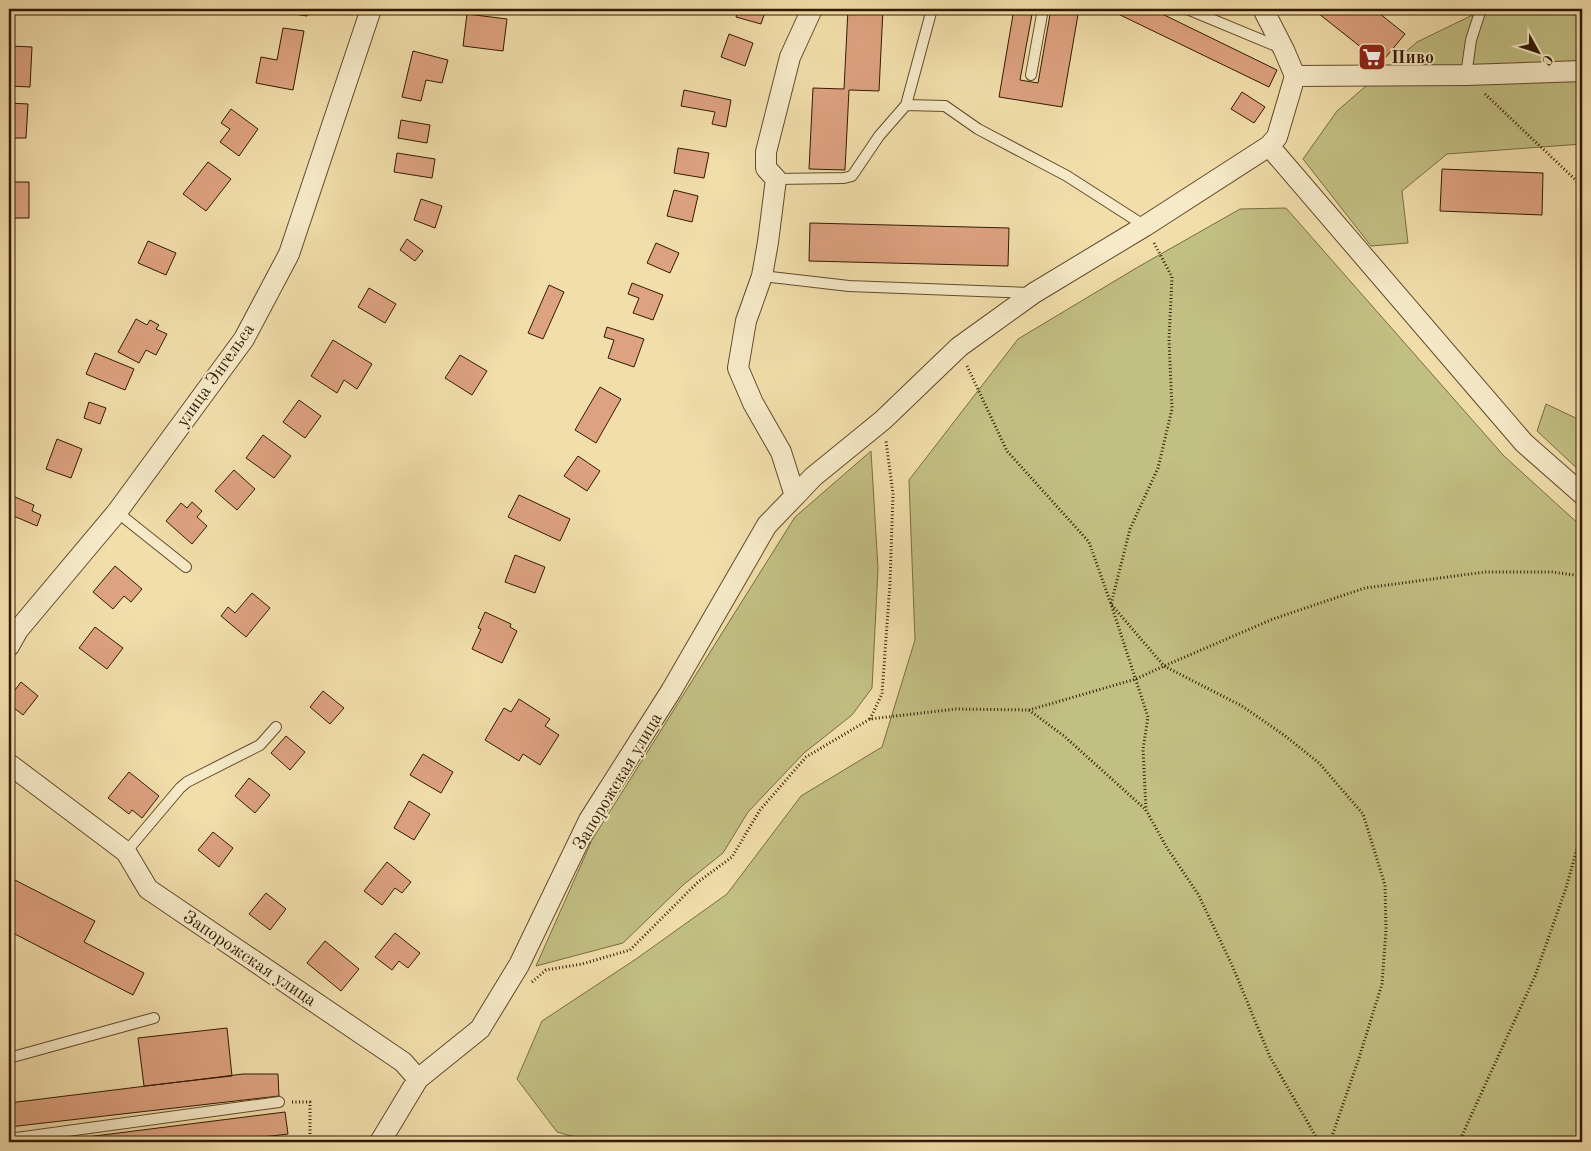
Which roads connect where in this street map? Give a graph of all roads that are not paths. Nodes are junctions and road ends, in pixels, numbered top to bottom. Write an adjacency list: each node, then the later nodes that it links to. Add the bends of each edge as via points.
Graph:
1 (371, 9): 21 (street, улица Энгельса, via 288,254 244,339)
2 (812, 9): 15 (street, via 790,57 766,152 766,168)
3 (932, 9): 13 (lane)
4 (1043, 9): 10 (lane)
5 (1187, 9): 8 (lane)
6 (1263, 9): 8 (street)
7 (1481, 9): 12 (lane)
8 (1284, 50): 11 (street)
9 (1582, 71): 12 (street)
10 (1031, 75)
11 (1295, 76): 12 (street); 14 (street, via 1277,137)
12 (1466, 76)
13 (906, 105): 15 (lane, via 852,176); 16 (lane, via 944,106 978,129 1067,176)
14 (1269, 146): 16 (street, Запорожская улица); 19 (street, via 1524,443)
15 (776, 179): 17 (street)
16 (1145, 226): 18 (street, Запорожская улица)
17 (762, 276): 18 (lane, via 849,286); 20 (street, via 746,321 738,368 753,403 782,452)
18 (1034, 293): 20 (street, Запорожская улица, via 958,348 883,420)
19 (1582, 494)
20 (794, 496): 29 (street, Запорожская улица, via 768,525 671,691 589,820 519,965 480,1029)
21 (117, 512): 22 (lane); 23 (street, улица Энгельса, via 18,630)
22 (186, 567)
23 (9, 646)
24 (276, 727): 26 (lane, via 260,746 187,782)
25 (9, 764): 26 (street, Запорожская улица)
26 (126, 852): 29 (street, Запорожская улица, via 148,889 403,1062)
27 (154, 1018): 28 (lane)
28 (9, 1058)
29 (418, 1079): 32 (street)
30 (279, 1102): 31 (lane)
31 (9, 1139)
32 (380, 1142)

